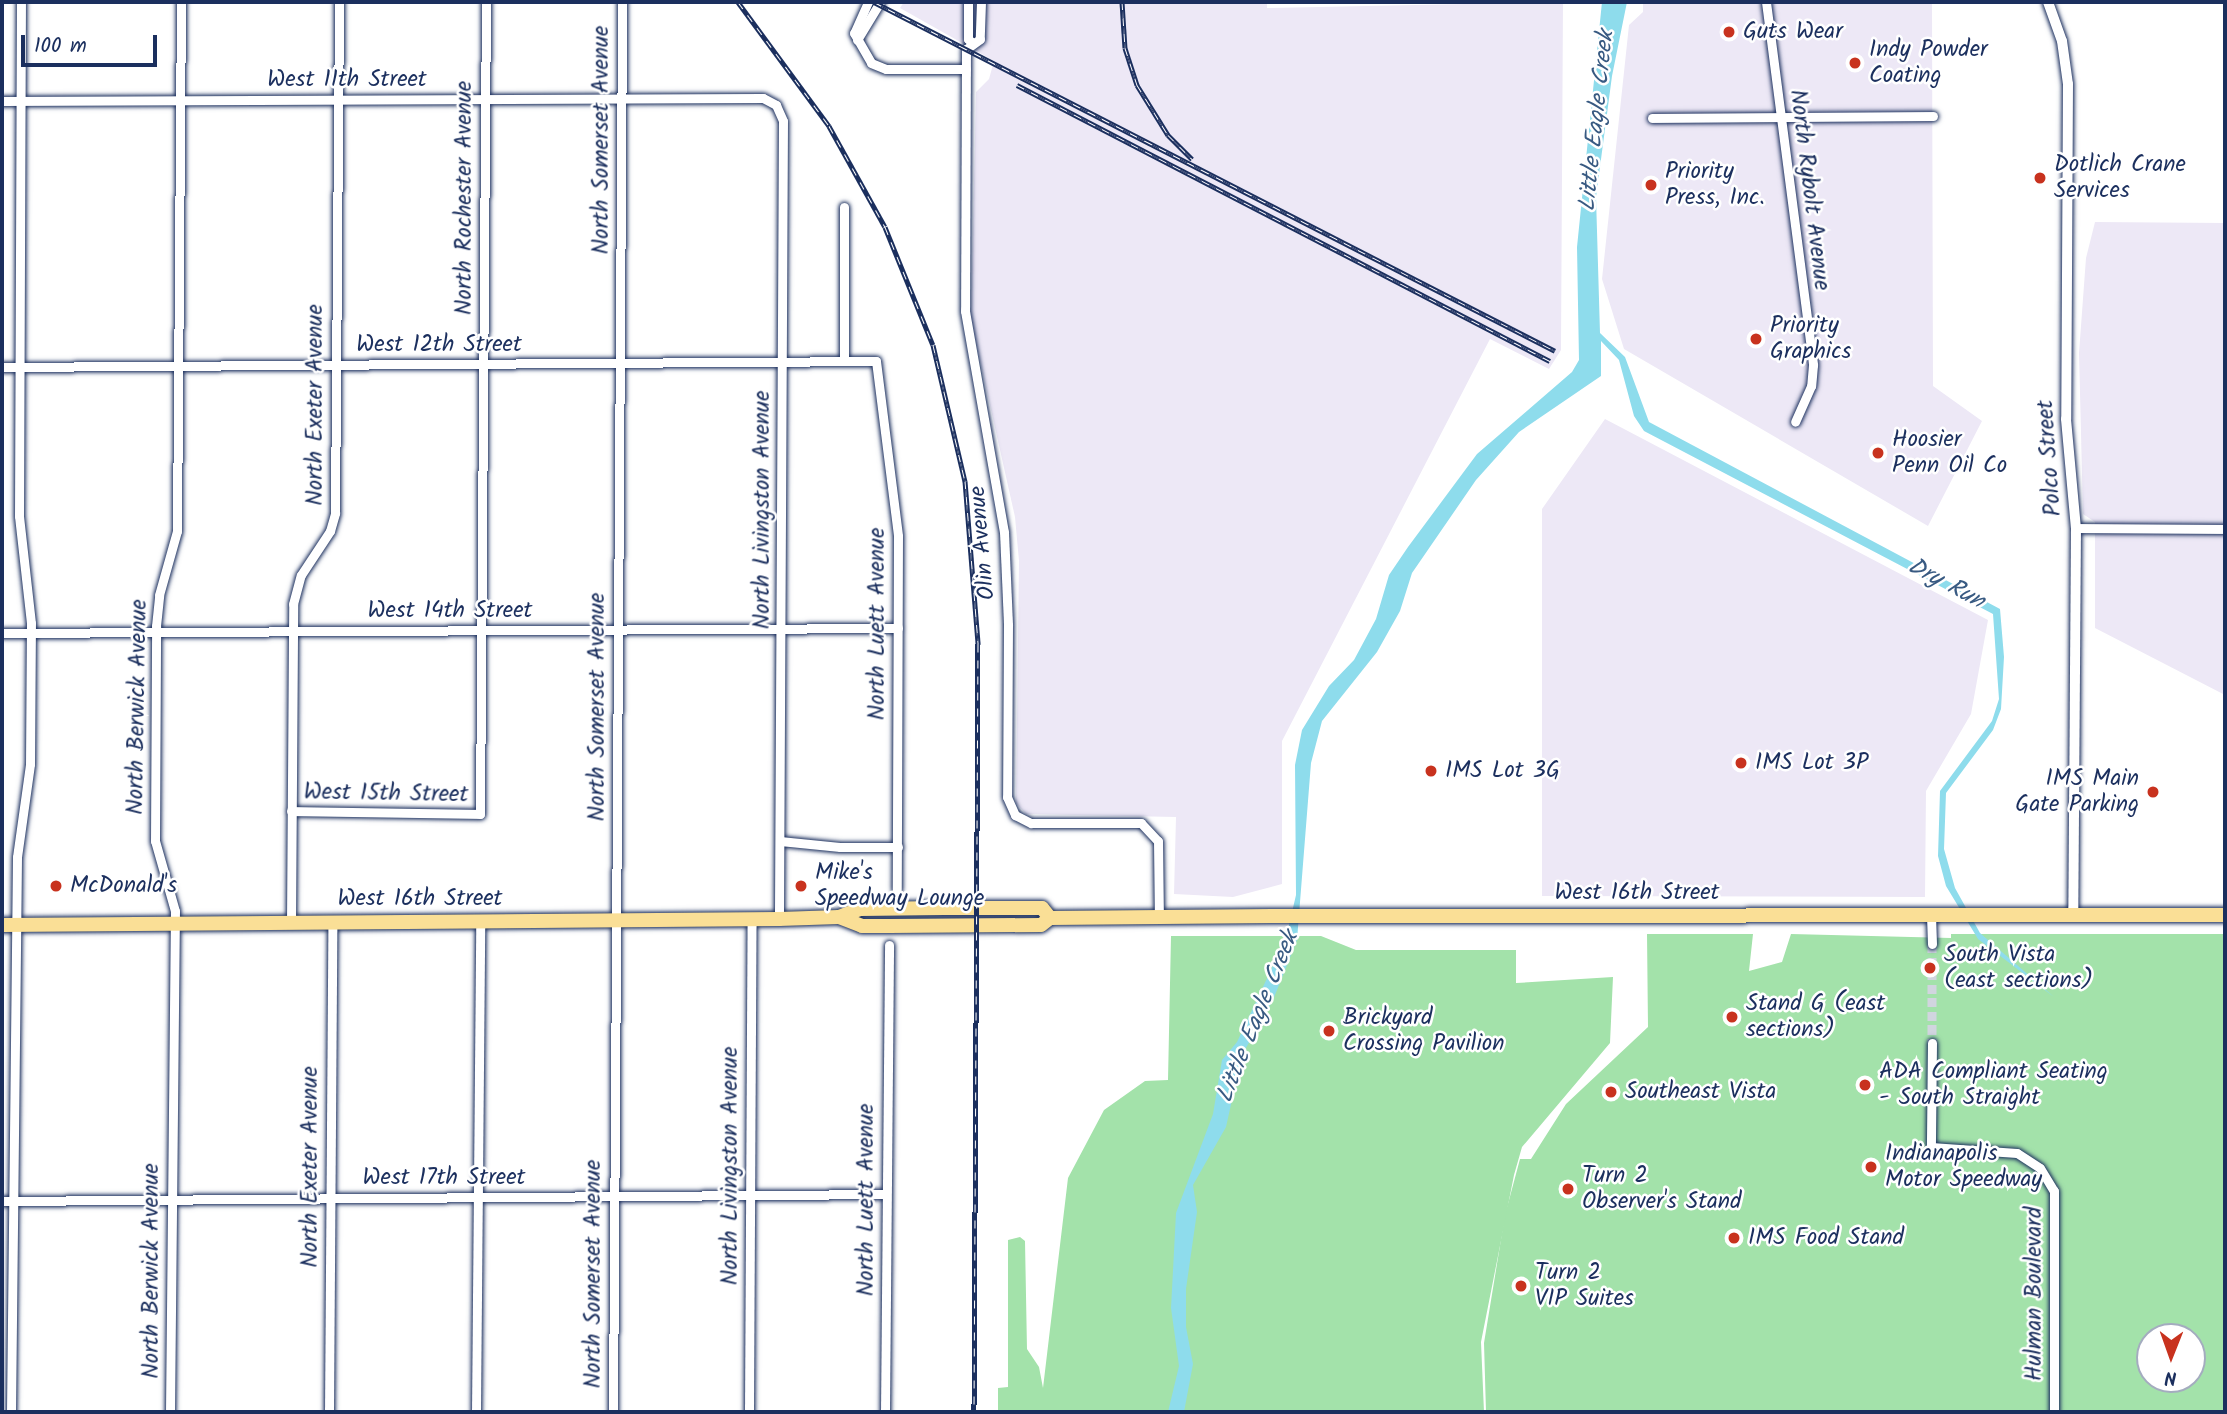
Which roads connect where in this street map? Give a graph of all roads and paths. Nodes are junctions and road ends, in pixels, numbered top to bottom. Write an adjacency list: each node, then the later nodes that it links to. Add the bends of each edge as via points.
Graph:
1 (21, 2): 20 (street)
2 (181, 2): 18 (street, North Berwick Avenue)
3 (338, 2): 16 (street, North Exeter Avenue)
4 (486, 2): 17 (street, North Rochester Avenue)
5 (622, 2): 15 (street, North Somerset Avenue)
6 (869, 2): 12 (street, via 854,33)
7 (880, 2): 12 (street)
8 (968, 2): 13 (street, Olin Avenue, via 968,39)
9 (981, 2): 13 (street, Olin Avenue, via 980,39)
10 (1766, 2): 24 (street, North Rybolt Avenue)
11 (2048, 2): 36 (street, Polco Street, via 2062,41 2068,84 2066,419)
12 (857, 40): 14 (street, via 867,59 881,68)
13 (974, 43): 14 (street, Olin Avenue, via 966,49)
14 (966, 69): 54 (street, Olin Avenue, via 965,324 1004,533 1008,803 1016,815 1031,823 1141,823 1158,841)
15 (622, 98): 17 (street, West 11th Street); 21 (street, West 11th Street, via 763,98); 29 (street, North Somerset Avenue)
16 (338, 99): 17 (street, West 11th Street); 18 (street, West 11th Street); 31 (street, North Exeter Avenue)
17 (485, 99): 30 (street, North Rochester Avenue)
18 (180, 100): 20 (street, West 11th Street); 32 (street, North Berwick Avenue)
19 (2, 101): 20 (street, West 11th Street)
20 (20, 101): 34 (street)
21 (774, 104): 28 (street, North Livingston Avenue, via 783,121)
22 (1933, 116): 24 (street)
23 (1651, 118): 24 (street)
24 (1780, 118): 35 (street, North Rybolt Avenue, via 1813,365 1811,386)
25 (844, 207): 26 (street)
26 (844, 361): 27 (street, West 12th Street); 28 (street, West 12th Street)
27 (876, 361): 39 (street, North Luett Avenue, via 896,505)
28 (783, 362): 29 (street, West 12th Street); 38 (street, North Livingston Avenue)
29 (620, 363): 30 (street, West 12th Street); 40 (street, North Somerset Avenue)
30 (484, 364): 31 (street, West 12th Street); 41 (street, North Rochester Avenue)
31 (336, 365): 32 (street, West 12th Street); 42 (street, North Exeter Avenue, via 335,516 299,579)
32 (178, 366): 34 (street, West 12th Street); 43 (street, North Berwick Avenue, via 177,537 159,595)
33 (2, 367): 34 (street, West 12th Street)
34 (20, 367): 45 (street, via 19,516)
35 (1795, 422)
36 (2076, 528): 37 (street); 52 (street, Polco Street)
37 (2225, 529)
38 (781, 628): 39 (street, West 14th Street); 40 (street, West 14th Street); 48 (street, North Livingston Avenue)
39 (898, 628): 49 (street, North Luett Avenue)
40 (618, 629): 41 (street, West 14th Street); 57 (street, North Somerset Avenue)
41 (482, 630): 42 (street, West 14th Street); 47 (street, North Rochester Avenue)
42 (292, 631): 43 (street, West 14th Street); 46 (street, North Exeter Avenue)
43 (156, 632): 45 (street, West 14th Street); 61 (street, North Berwick Avenue, via 155,841 174,902)
44 (2, 633): 45 (street, West 14th Street)
45 (31, 634): 62 (street, via 30,764)
46 (291, 811): 47 (street, West 15th Street); 59 (street, North Exeter Avenue)
47 (480, 814)
48 (780, 841): 49 (street); 56 (street, North Livingston Avenue)
49 (898, 847): 50 (street, North Luett Avenue)
50 (897, 888)
51 (1931, 915): 52 (main road, West 16th Street); 54 (main road, West 16th Street); 63 (street)
52 (2073, 915): 53 (main road, West 16th Street)
53 (2225, 915)
54 (1159, 918): 56 (main road, West 16th Street, via 1050,918 1041,925 889,926 862,926 839,917)
55 (752, 919): 56 (main road, West 16th Street); 57 (main road, West 16th Street); 67 (street, North Livingston Avenue)
56 (779, 919)
57 (616, 920): 58 (main road, West 16th Street); 68 (street, North Somerset Avenue)
58 (480, 922): 60 (main road, West 16th Street); 69 (street)
59 (291, 923): 60 (main road, West 16th Street); 61 (main road, West 16th Street)
60 (332, 923): 70 (street, North Exeter Avenue)
61 (174, 924): 62 (main road, West 16th Street); 71 (street, North Berwick Avenue)
62 (9, 925): 72 (street)
63 (1932, 944)
64 (889, 945): 66 (street, North Luett Avenue)
65 (1932, 1043): 81 (street, Hulman Boulevard, via 1931,1147 2017,1153 2034,1162 2050,1181 2056,1205)
66 (886, 1194): 67 (street, West 17th Street); 80 (street, North Luett Avenue)
67 (750, 1195): 68 (street, West 17th Street); 79 (street, North Livingston Avenue)
68 (614, 1196): 69 (street, West 17th Street); 78 (street, North Somerset Avenue)
69 (478, 1197): 70 (street, West 17th Street); 77 (street)
70 (330, 1198): 71 (street, West 17th Street); 76 (street, North Exeter Avenue)
71 (172, 1199): 72 (street, West 17th Street); 75 (street, North Berwick Avenue)
72 (13, 1200): 73 (street, West 17th Street); 74 (street)
73 (2, 1201)
74 (11, 1412)
75 (170, 1412)
76 (328, 1412)
77 (477, 1412)
78 (613, 1412)
79 (749, 1412)
80 (885, 1412)
81 (2054, 1412)

